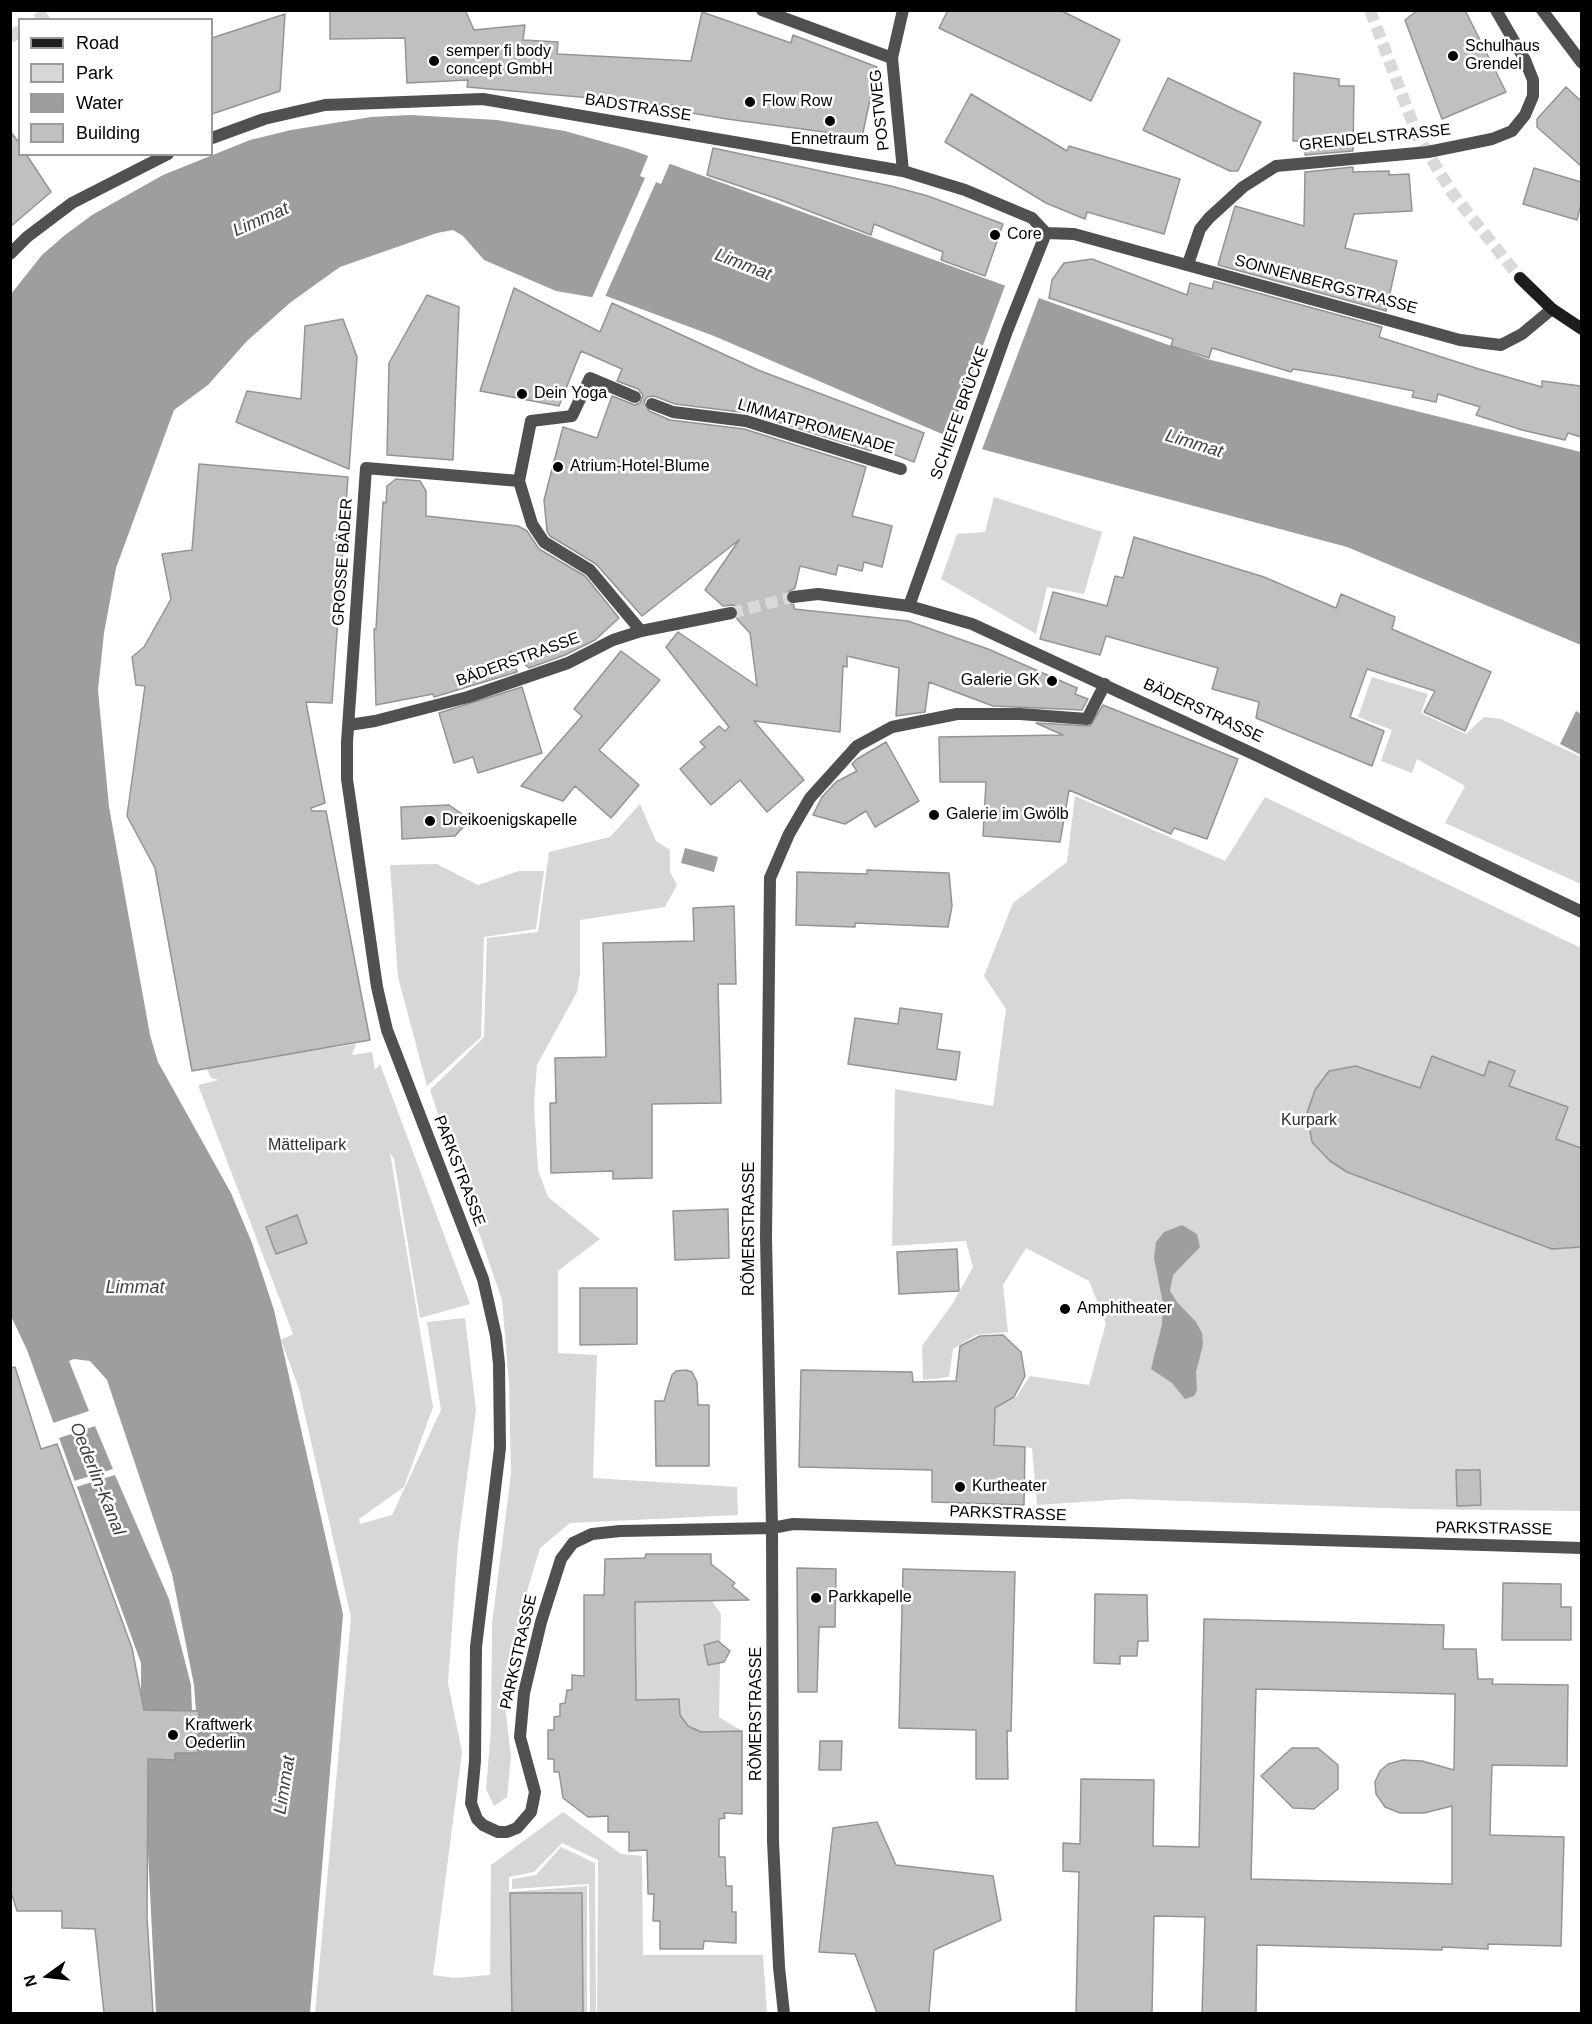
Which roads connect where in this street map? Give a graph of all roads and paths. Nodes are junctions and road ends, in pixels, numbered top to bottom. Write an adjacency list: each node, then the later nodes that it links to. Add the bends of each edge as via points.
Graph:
1 (762, 10): 5 (street)
2 (903, 10): 5 (street, POSTWEG)
3 (1496, 10): 12 (street, GRENDELSTRASSE, via 1533,81 1533,96 1512,131 1428,152 1276,166 1243,187 1209,218)
4 (1542, 10): 6 (street)
5 (892, 58): 9 (street, POSTWEG)
6 (1581, 63)
7 (213, 138): 9 (street, BADSTRASSE, via 264,119 324,105 483,99)
8 (164, 156): 11 (street, via 72,203)
9 (903, 171): 10 (street, BADSTRASSE, via 966,190 1032,218)
10 (1046, 233): 12 (street, SONNENBERGSTRASSE, via 1074,234); 21 (street, SCHIEFE BRÜCKE)
11 (10, 254)
12 (1188, 264): 14 (street, SONNENBERGSTRASSE, via 1460,340 1501,345 1522,334)
13 (1521, 278): 14 (main road)
14 (1552, 309): 15 (main road)
15 (1581, 329)
16 (635, 397): 19 (street, via 590,378 572,416 531,421)
17 (652, 404): 18 (street, LIMMATPROMENADE, via 674,412 746,421)
18 (901, 469)
19 (519, 481): 23 (street, via 532,524 544,542 590,570); 25 (street, GROSSE BÄDER, via 366,468)
20 (793, 597): 21 (street, BÄDERSTRASSE, via 818,594)
21 (909, 606): 24 (street, BÄDERSTRASSE, via 972,624)
22 (731, 613): 23 (street, BÄDERSTRASSE)
23 (641, 631): 25 (street, BÄDERSTRASSE, via 568,663 468,697)
24 (1105, 684): 26 (street, BÄDERSTRASSE); 27 (street, RÖMERSTRASSE, via 1086,719 957,714 892,727 857,746 810,798 770,878 766,1238)
25 (349, 725): 27 (street, PARKSTRASSE, via 347,779 377,987 387,1030 483,1279 496,1336 500,1448 476,1647 471,1803 483,1825 498,1832 517,1828 534,1802 533,1781 520,1737 520,1718 541,1622 566,1550 582,1537 620,1531)
26 (1581, 912)
27 (772, 1528): 28 (street, PARKSTRASSE, via 793,1524); 29 (street, RÖMERSTRASSE, via 773,1841)
28 (1581, 1548)
29 (784, 2013)

